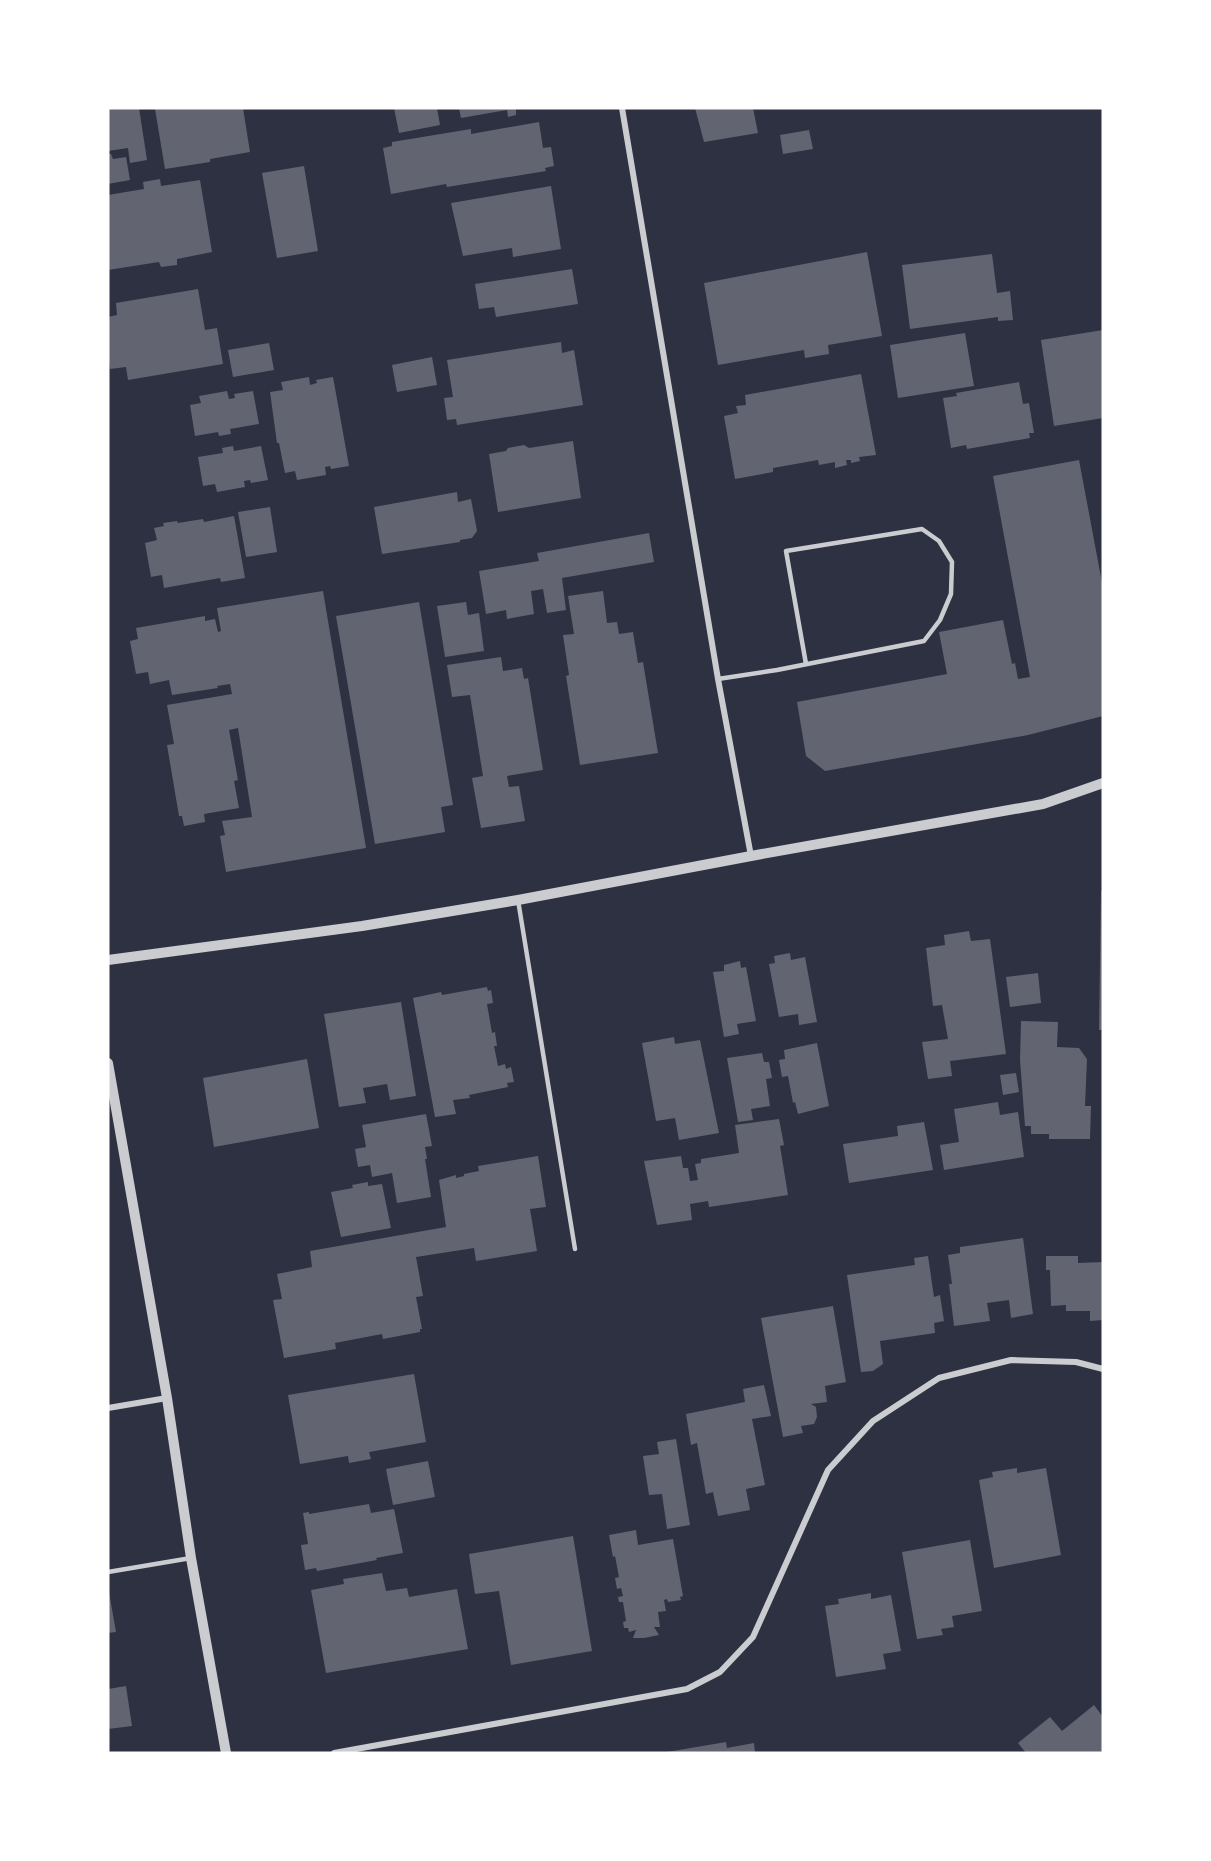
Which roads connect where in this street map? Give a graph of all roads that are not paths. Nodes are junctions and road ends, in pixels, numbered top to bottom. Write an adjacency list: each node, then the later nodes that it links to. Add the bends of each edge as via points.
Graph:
1 (622, 108): 3 (street)
2 (806, 664): 2 (lane, via 924,641 940,620 951,594 952,562 939,542 922,529 786,551); 3 (lane)
3 (718, 679): 5 (street)
4 (1103, 783): 5 (street, via 1043,804)
5 (751, 855): 6 (street)
6 (518, 900): 7 (street, via 362,926); 9 (lane)
7 (108, 960)
8 (108, 1063): 11 (street)
9 (575, 1249)
10 (1103, 1369): 16 (street, via 1077,1362 1011,1360 939,1378 873,1420 828,1470 753,1637 720,1672 687,1689)
11 (167, 1398): 12 (street); 13 (street)
12 (108, 1408)
13 (191, 1558): 14 (lane); 15 (street)
14 (108, 1572)
15 (226, 1753)
16 (334, 1753)

